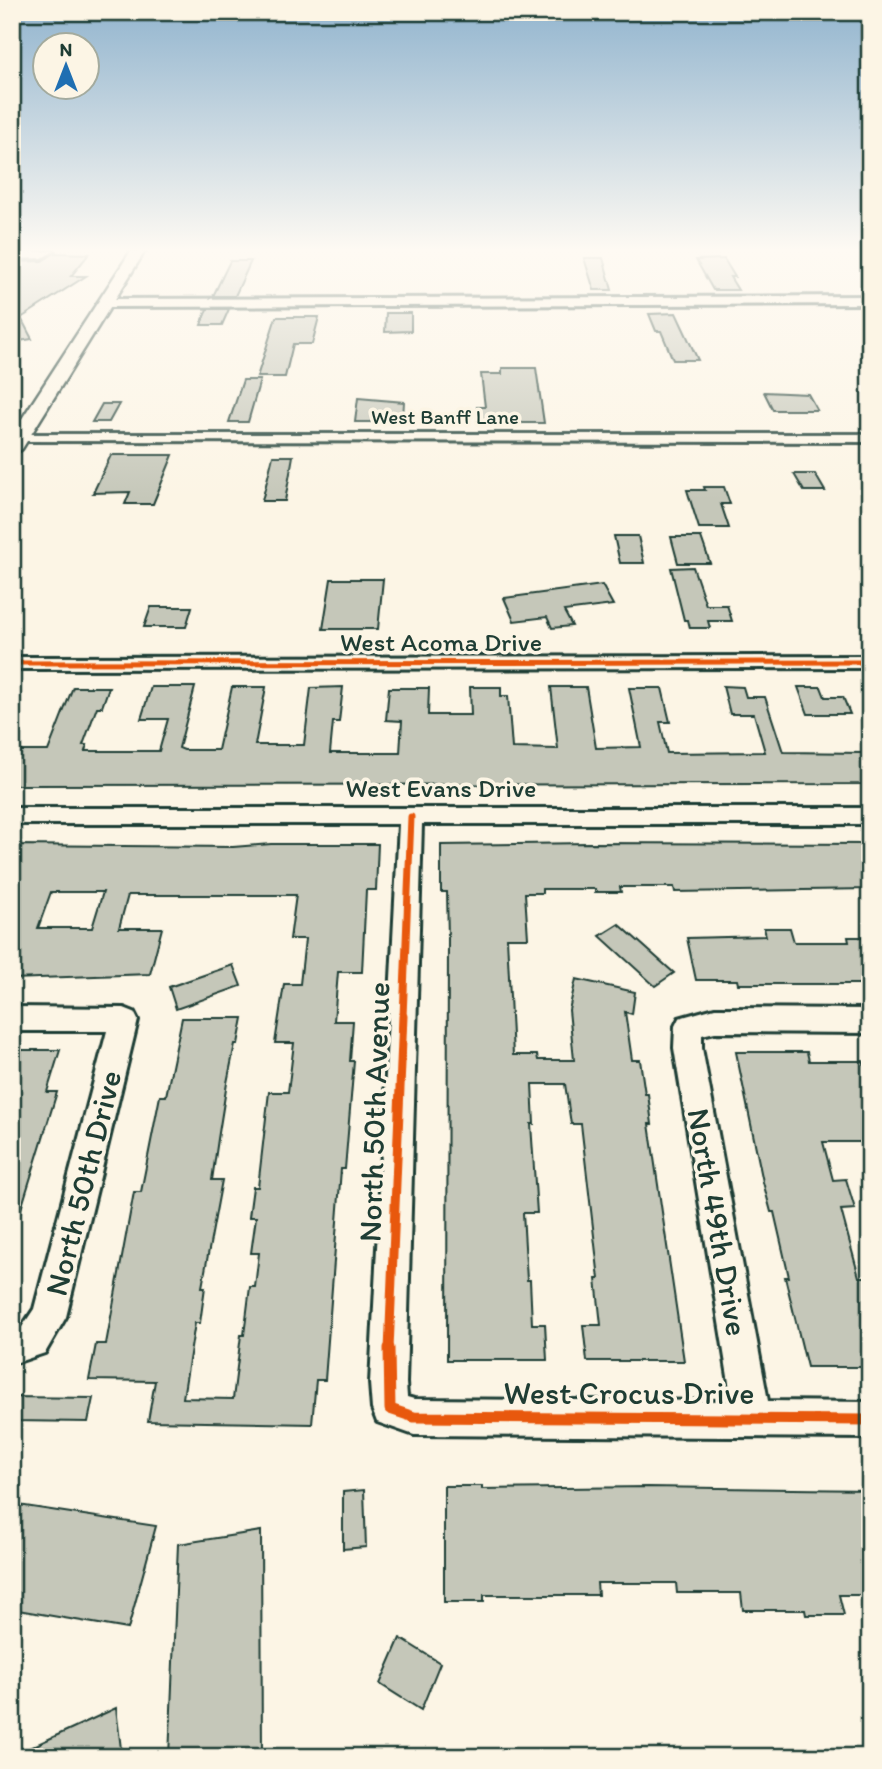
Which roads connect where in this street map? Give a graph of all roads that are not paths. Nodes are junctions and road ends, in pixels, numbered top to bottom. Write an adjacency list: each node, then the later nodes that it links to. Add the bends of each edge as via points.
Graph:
1 (86, 334): 3 (main road)
2 (870, 438): 3 (street, West Banff Lane)
3 (16, 444)
4 (12, 663): 5 (street, West Acoma Drive)
5 (869, 665)
6 (12, 816): 8 (street, West Evans Drive)
7 (870, 816): 8 (street, West Evans Drive)
8 (411, 817): 12 (street, North 50th Avenue)
9 (12, 1019): 11 (street, North 50th Drive, via 124,1020 49,1317)
10 (870, 1021): 13 (street, North 49th Drive, via 715,1020 689,1026 688,1048)
11 (23, 1344)
12 (390, 1409): 13 (street, West Crocus Drive, via 414,1417)
13 (753, 1418): 14 (street, West Crocus Drive)
14 (870, 1420)

